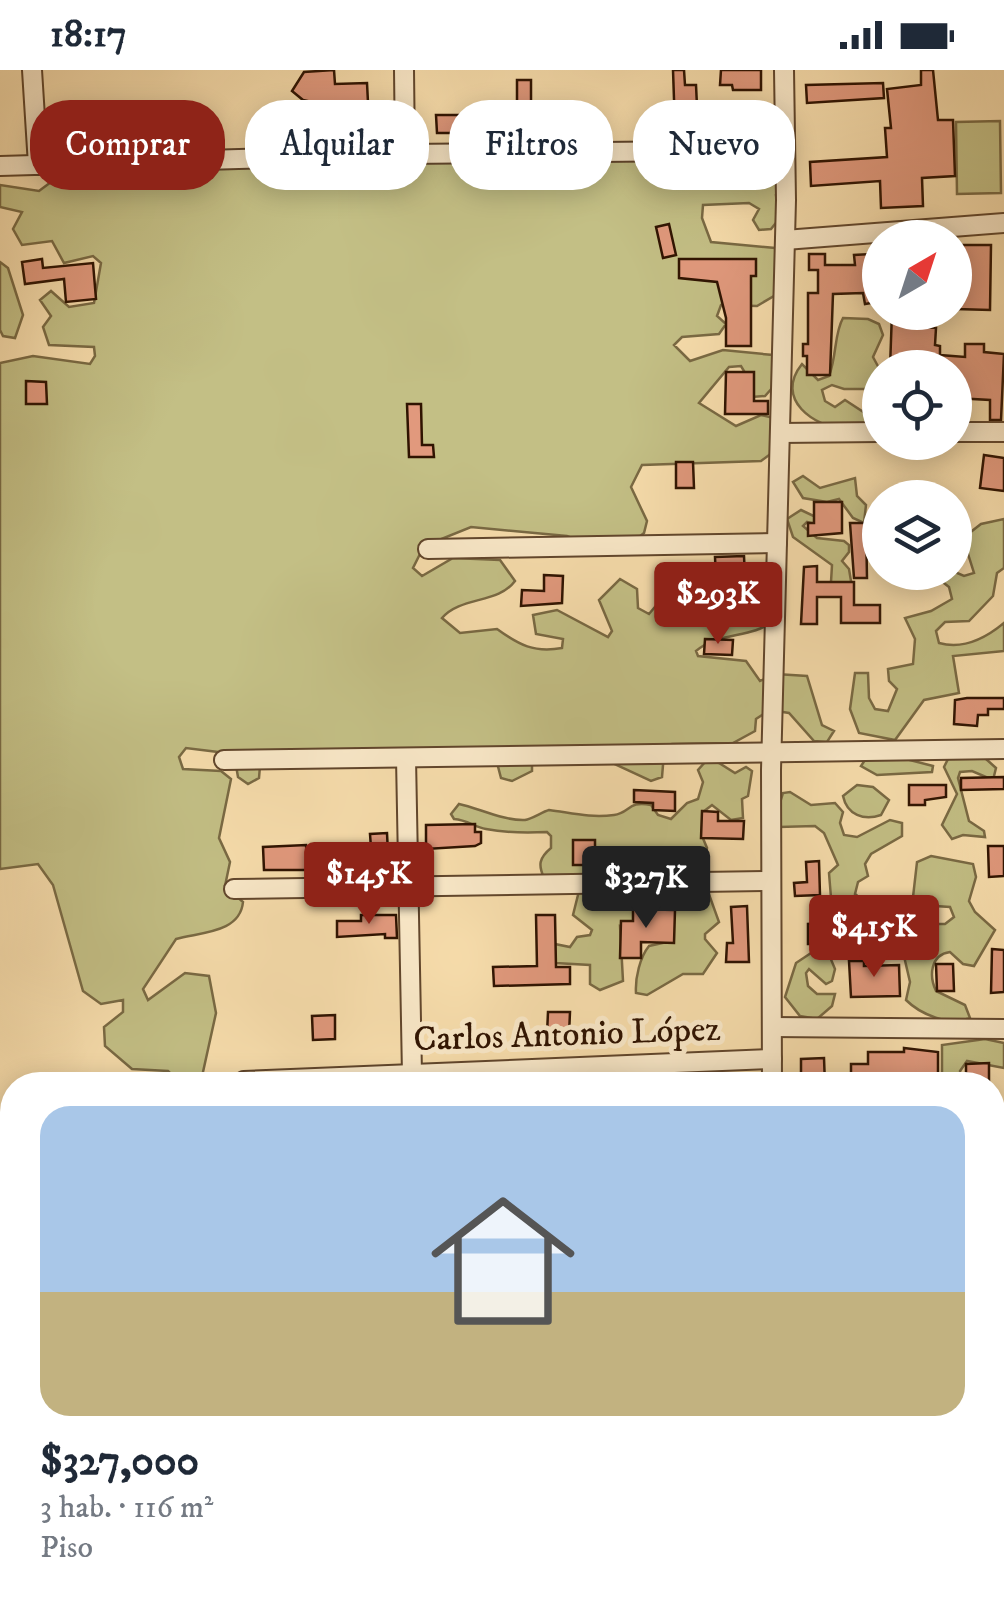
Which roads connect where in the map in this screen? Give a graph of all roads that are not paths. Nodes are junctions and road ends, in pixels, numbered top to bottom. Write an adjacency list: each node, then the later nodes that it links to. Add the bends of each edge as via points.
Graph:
1 (32, 70): 4 (street)
2 (404, 70): 5 (street)
3 (784, 70): 6 (street)
4 (34, 100)
5 (404, 100)
6 (784, 100)
7 (633, 152): 8 (street)
8 (429, 154)
9 (30, 166): 10 (street)
10 (2, 167)
11 (785, 190): 13 (street)
12 (1004, 223): 13 (street)
13 (785, 240): 17 (street)
14 (862, 432): 17 (street)
15 (972, 432): 16 (street)
16 (1004, 432)
17 (780, 433): 18 (street)
18 (777, 543): 19 (street); 21 (street)
19 (428, 548)
20 (1004, 748): 21 (street)
21 (772, 750): 22 (street); 24 (street)
22 (406, 758): 23 (street); 25 (street)
23 (224, 760)
24 (772, 881): 25 (street); 27 (street)
25 (409, 887): 26 (street); 30 (street)
26 (234, 890)
27 (772, 1026): 28 (street, Carlos Antonio López); 29 (street)
28 (1004, 1030)
29 (772, 1059): 31 (street, Carlos Antonio López); 32 (street)
30 (412, 1072)
31 (460, 1072)
32 (772, 1072)

